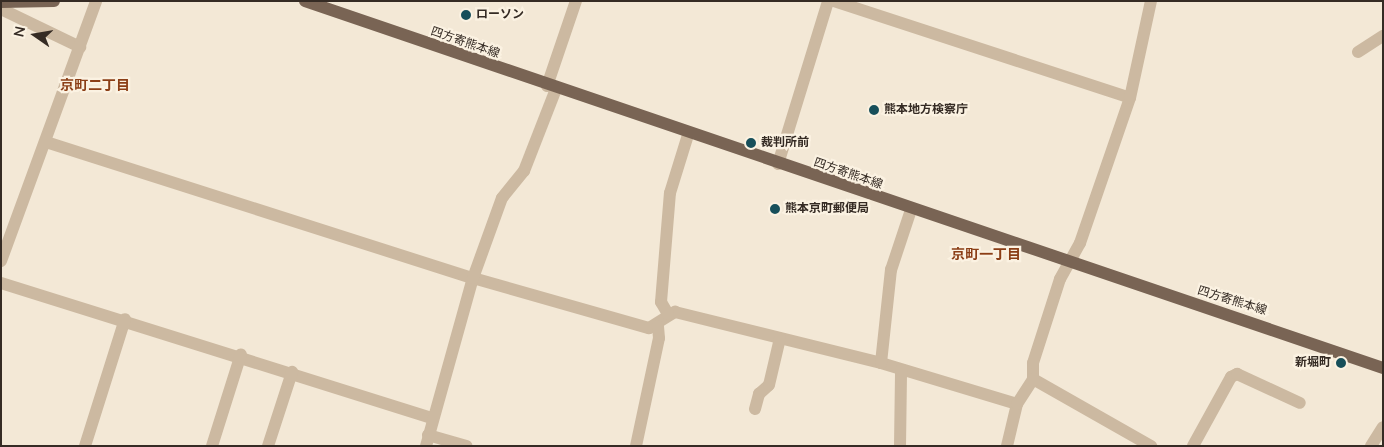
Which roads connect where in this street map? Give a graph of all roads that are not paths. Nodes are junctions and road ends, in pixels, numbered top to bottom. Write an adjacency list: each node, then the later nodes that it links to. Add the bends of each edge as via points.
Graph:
1 (54, 1): 8 (main road)
2 (96, 1): 11 (street)
3 (306, 1): 13 (main road, 四方寄熊本線)
4 (576, 1): 13 (street)
5 (828, 1): 17 (street)
6 (834, 1): 14 (street)
7 (1151, 1): 14 (street)
8 (1, 2)
9 (1, 9): 11 (street)
10 (1383, 36): 12 (street)
11 (80, 47): 16 (street)
12 (1358, 52)
13 (552, 88): 15 (main road, 四方寄熊本線); 21 (street, via 524,171 502,198)
14 (1130, 98): 20 (street, via 1080,243)
15 (688, 135): 17 (main road, 四方寄熊本線); 23 (street, via 670,193 661,302)
16 (46, 142): 19 (street); 21 (street)
17 (778, 164): 18 (main road, 四方寄熊本線)
18 (911, 210): 20 (main road, 四方寄熊本線); 28 (street, via 891,270)
19 (1, 262)
20 (1068, 264): 29 (main road, 四方寄熊本線, via 1333,348); 32 (street, via 1033,363)
21 (473, 278): 25 (street, via 649,328); 36 (street)
22 (1, 282): 24 (street)
23 (668, 314): 25 (street); 26 (street)
24 (125, 319): 27 (street); 39 (street)
25 (658, 326): 43 (street, via 659,338)
26 (780, 338): 28 (street); 35 (street, via 769,384 760,394)
27 (241, 354): 31 (street); 40 (street)
28 (881, 363): 30 (street)
29 (1383, 368)
30 (901, 370): 34 (street); 44 (street)
31 (292, 372): 36 (street); 41 (street)
32 (1033, 379): 34 (street); 46 (street)
33 (1300, 403): 47 (street, via 1238,374 1231,377)
34 (1017, 404): 45 (street)
35 (755, 409)
36 (432, 418): 38 (street)
37 (1383, 427): 48 (street)
38 (427, 440): 42 (street)
39 (85, 446)
40 (212, 446)
41 (268, 446)
42 (466, 446)
43 (636, 446)
44 (900, 446)
45 (1007, 446)
46 (1151, 446)
47 (1193, 446)
48 (1371, 446)

